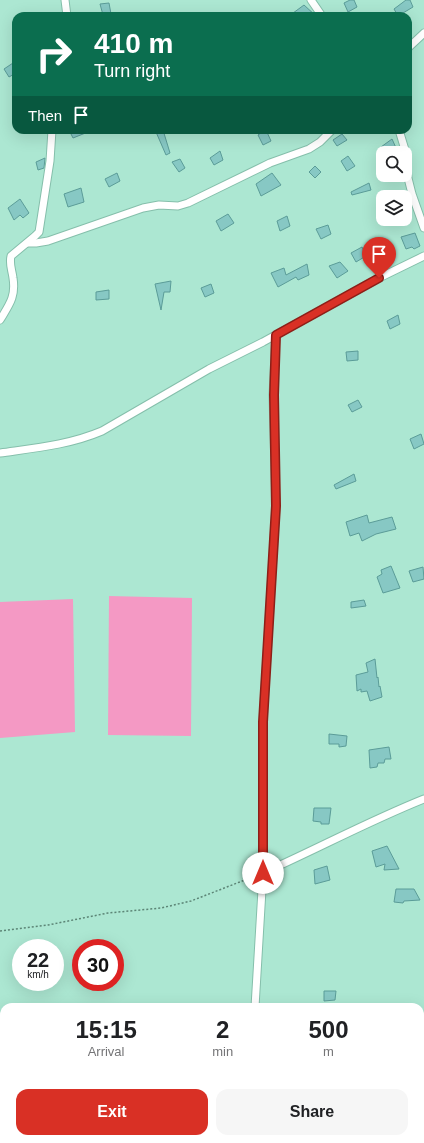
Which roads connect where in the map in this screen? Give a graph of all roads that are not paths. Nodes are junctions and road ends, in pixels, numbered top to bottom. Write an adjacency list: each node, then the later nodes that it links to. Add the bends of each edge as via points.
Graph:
1 (65, 0): 3 (street)
2 (311, 0): 4 (street)
3 (66, 12)
4 (319, 12)
5 (424, 33): 6 (street)
6 (412, 44)
7 (52, 134): 11 (street, via 39,232)
8 (328, 134): 11 (street, via 310,148 270,163 188,203 143,208 48,240)
9 (399, 134): 10 (street, via 406,153 412,194)
10 (424, 228)
11 (28, 243): 13 (street, via 11,256 13,297)
12 (424, 256): 14 (street)
13 (0, 320)
14 (276, 335): 15 (street, via 209,369 102,431 57,445); 17 (street, via 276,506 263,722)
15 (0, 452)
16 (424, 799): 17 (street, via 349,831)
17 (263, 873): 18 (street)
18 (254, 1003)

